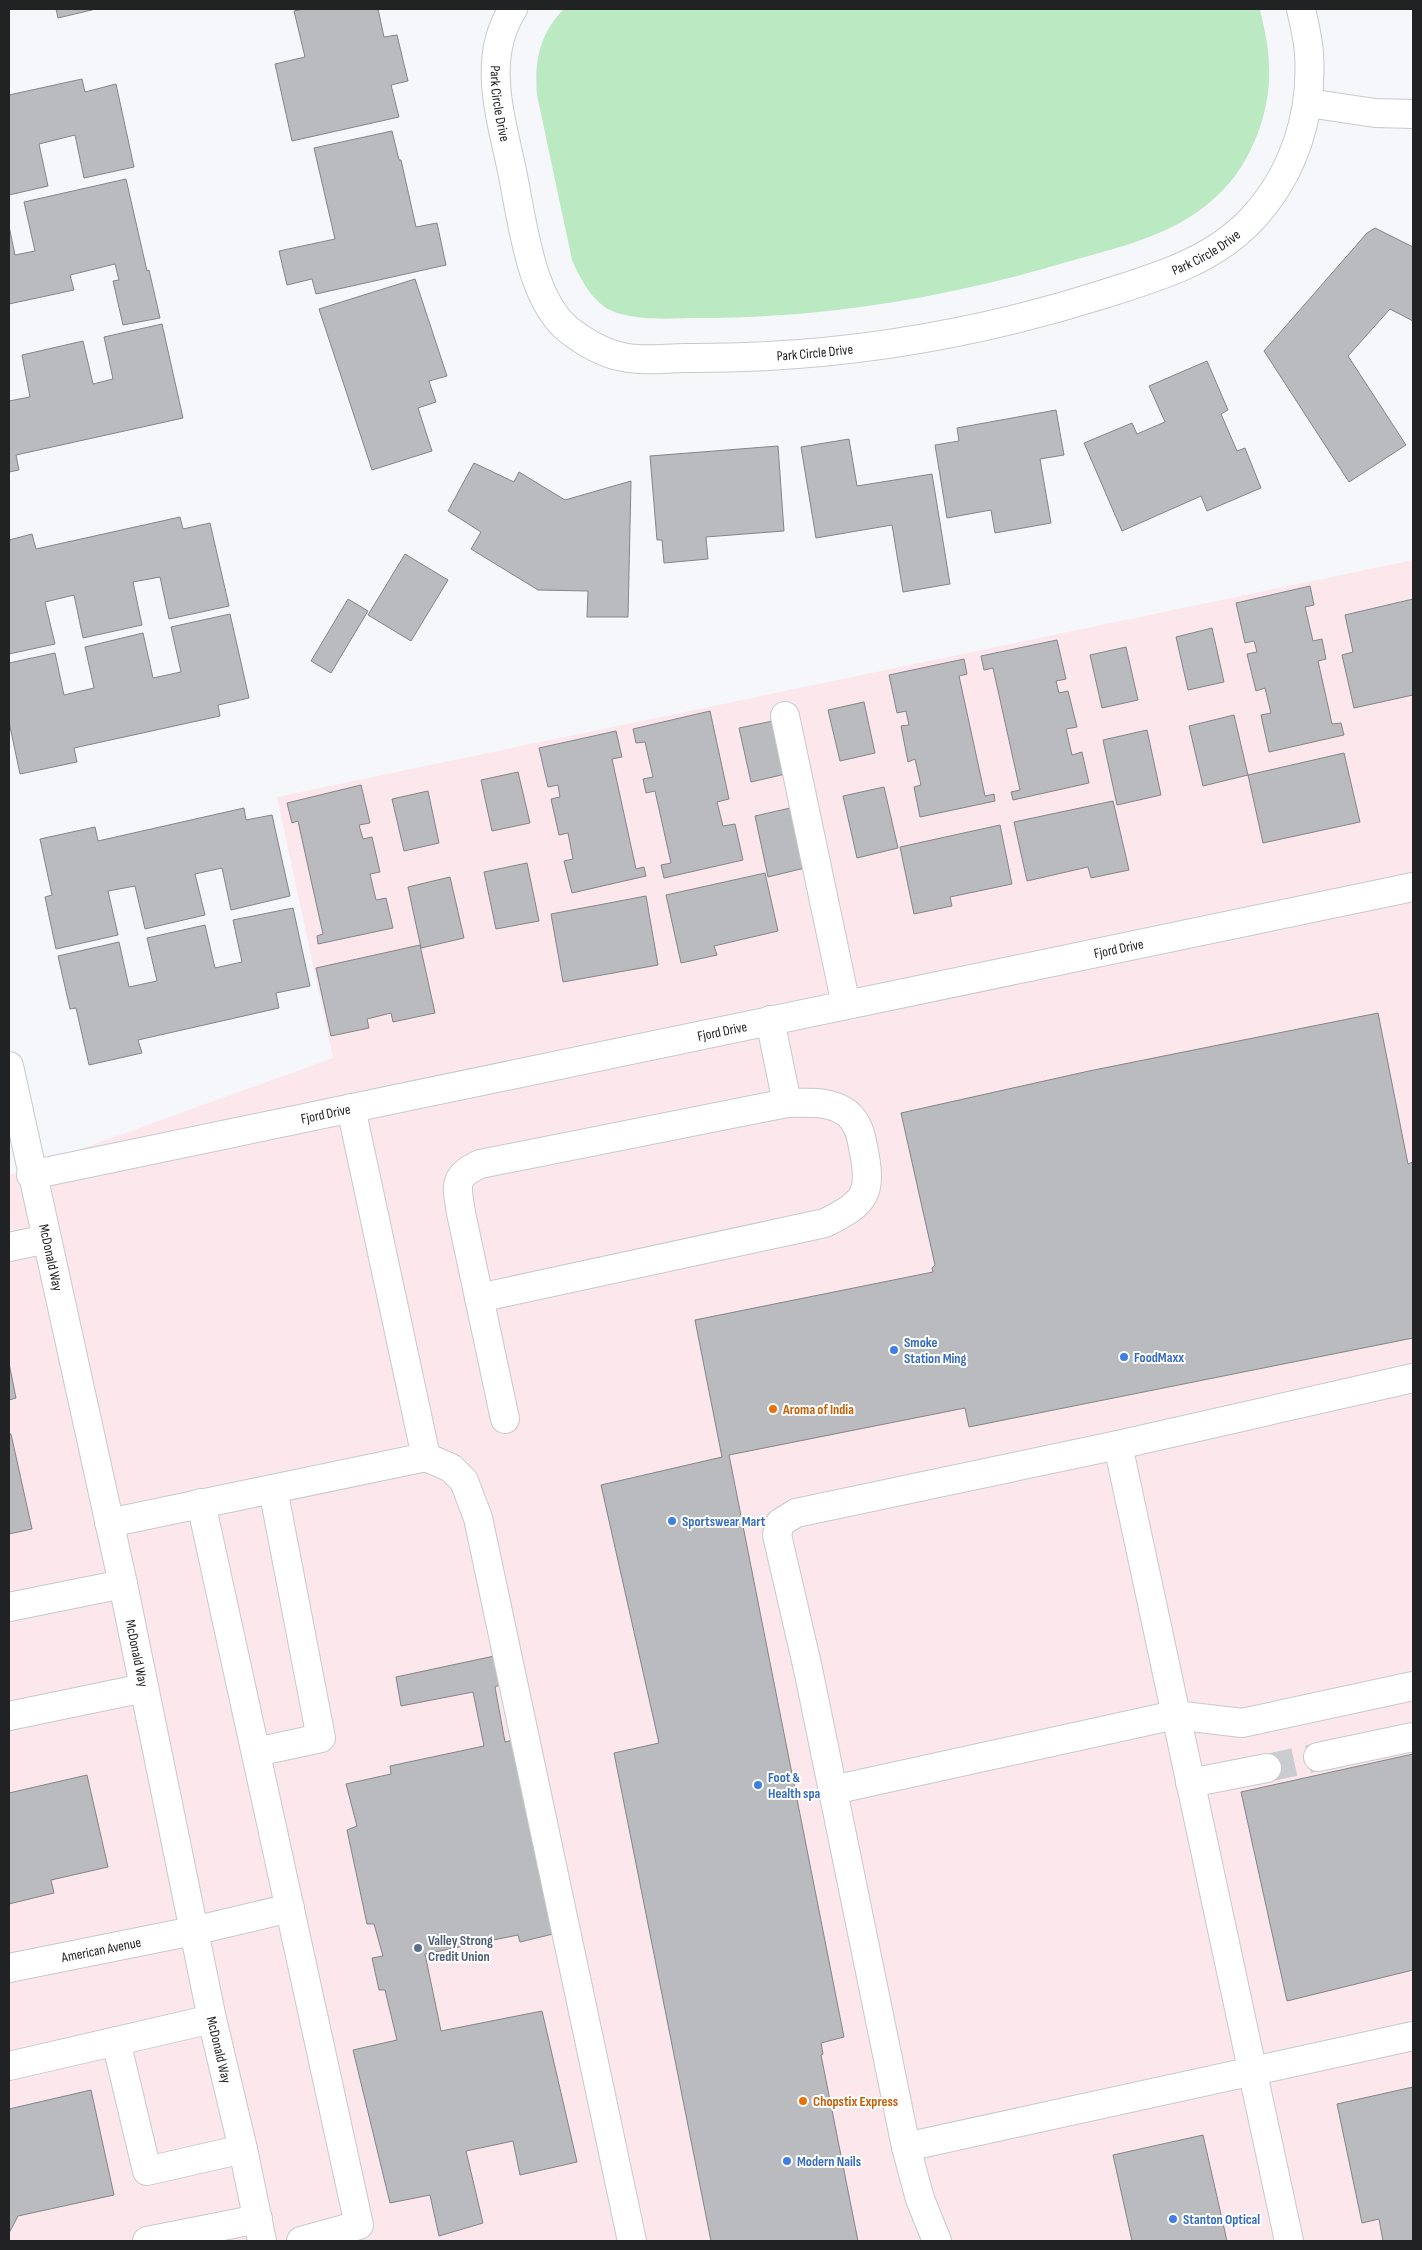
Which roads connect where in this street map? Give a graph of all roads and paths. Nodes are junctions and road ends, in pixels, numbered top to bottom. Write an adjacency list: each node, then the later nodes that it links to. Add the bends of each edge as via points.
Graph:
1 (513, 9): 3 (street, Park Circle Drive, via 506,20 496,53 495,88 532,268 544,301 566,329 595,348 628,358 741,358 840,351 963,331 1059,308 1171,272 1214,251 1251,220 1276,187 1297,148)
2 (1301, 9): 3 (street, Park Circle Drive, via 1309,51)
3 (1308, 103): 4 (street, via 1375,113)
4 (1413, 114)
5 (785, 716): 7 (street)
6 (1413, 887): 7 (street, Fjord Drive)
7 (846, 1005): 8 (street, Fjord Drive)
8 (770, 1020): 10 (street); 11 (street, Fjord Drive)
9 (9, 1066): 12 (street, McDonald Way)
10 (787, 1103): 15 (street, via 480,1164 465,1171 458,1186 458,1195); 15 (street, via 824,1103 847,1114 860,1130 868,1171 866,1189 852,1210 825,1223)
11 (351, 1108): 12 (street, Fjord Drive); 19 (street)
12 (23, 1164): 13 (street, McDonald Way)
13 (46, 1239): 14 (street); 22 (street, McDonald Way)
14 (9, 1247)
15 (478, 1298): 17 (street)
16 (1413, 1378): 18 (street)
17 (505, 1419)
18 (1118, 1444): 27 (street); 34 (street, via 796,1513 780,1523 777,1535)
19 (426, 1457): 20 (street); 48 (street, via 451,1468 464,1481 478,1518)
20 (273, 1489): 21 (street); 30 (street, via 321,1738)
21 (201, 1503): 22 (street); 30 (street)
22 (109, 1523): 23 (street, McDonald Way)
23 (123, 1584): 24 (street); 26 (street, McDonald Way)
24 (9, 1607)
25 (1413, 1686): 27 (street, via 1242,1723)
26 (144, 1688): 28 (street); 36 (street, McDonald Way)
27 (1175, 1715): 33 (street); 34 (street)
28 (9, 1716)
29 (1413, 1737): 31 (street)
30 (256, 1752): 35 (street)
31 (1318, 1757)
32 (1267, 1768): 33 (street)
33 (1190, 1783): 42 (street)
34 (833, 1790): 43 (street)
35 (290, 1908): 36 (street, American Avenue); 47 (street, via 360,2225)
36 (193, 1931): 37 (street, American Avenue); 38 (street, McDonald Way)
37 (9, 1968)
38 (212, 2019): 40 (street); 44 (street, McDonald Way)
39 (1413, 2036): 42 (street)
40 (116, 2041): 41 (street); 44 (street, via 147,2172)
41 (9, 2066)
42 (1252, 2072): 43 (street); 50 (street)
43 (906, 2147): 49 (street, via 920,2199)
44 (243, 2149): 45 (street, McDonald Way)
45 (260, 2230): 46 (street)
46 (147, 2241)
47 (301, 2241)
48 (632, 2241)
49 (937, 2241)
50 (1289, 2241)

